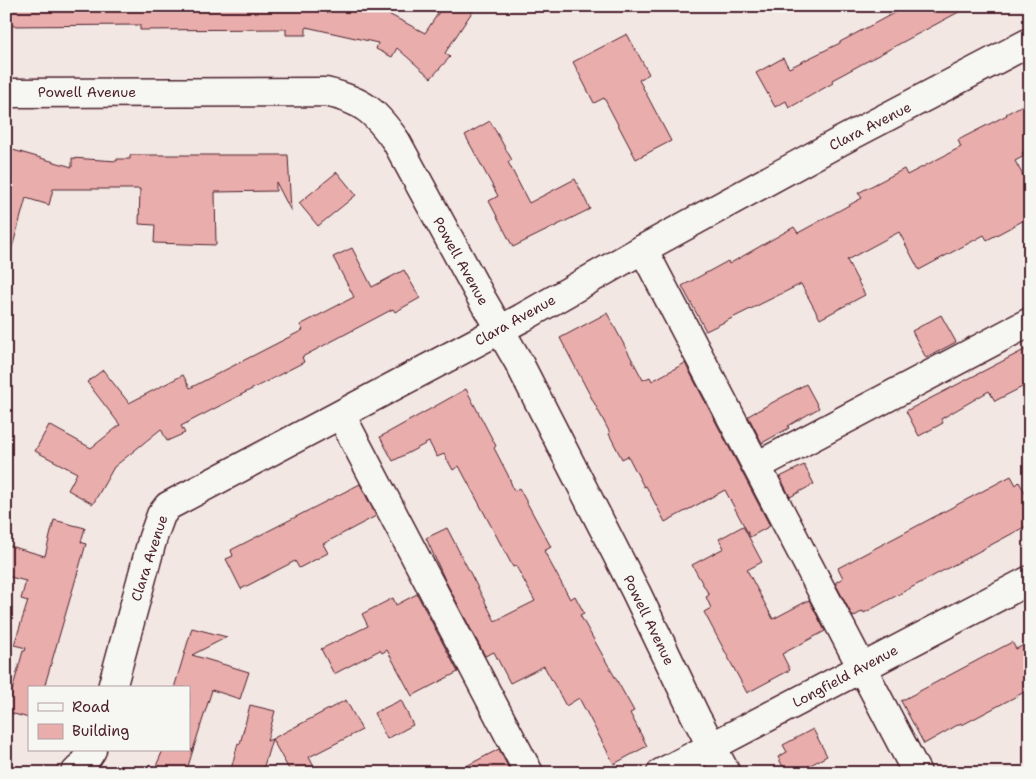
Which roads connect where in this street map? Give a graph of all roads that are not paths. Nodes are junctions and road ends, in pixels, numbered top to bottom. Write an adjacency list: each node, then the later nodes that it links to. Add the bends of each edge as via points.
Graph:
1 (1030, 42): 3 (street, Clara Avenue)
2 (6, 93): 5 (street, Powell Avenue, via 299,91 326,92 357,101 382,121 396,141)
3 (643, 249): 5 (street, Clara Avenue); 7 (street)
4 (1030, 322): 7 (street)
5 (499, 329): 6 (street, Clara Avenue); 11 (street, Powell Avenue, via 623,566)
6 (341, 415): 10 (street, Clara Avenue, via 168,506 153,537); 14 (street)
7 (757, 466): 9 (street)
8 (1030, 580): 9 (street, Longfield Avenue)
9 (863, 667): 11 (street, Longfield Avenue); 17 (street)
10 (113, 686)
11 (712, 747): 15 (street, Longfield Avenue); 16 (street, Powell Avenue)
12 (91, 752): 13 (street)
13 (75, 773)
14 (529, 773)
15 (661, 773)
16 (726, 773)
17 (917, 773)

